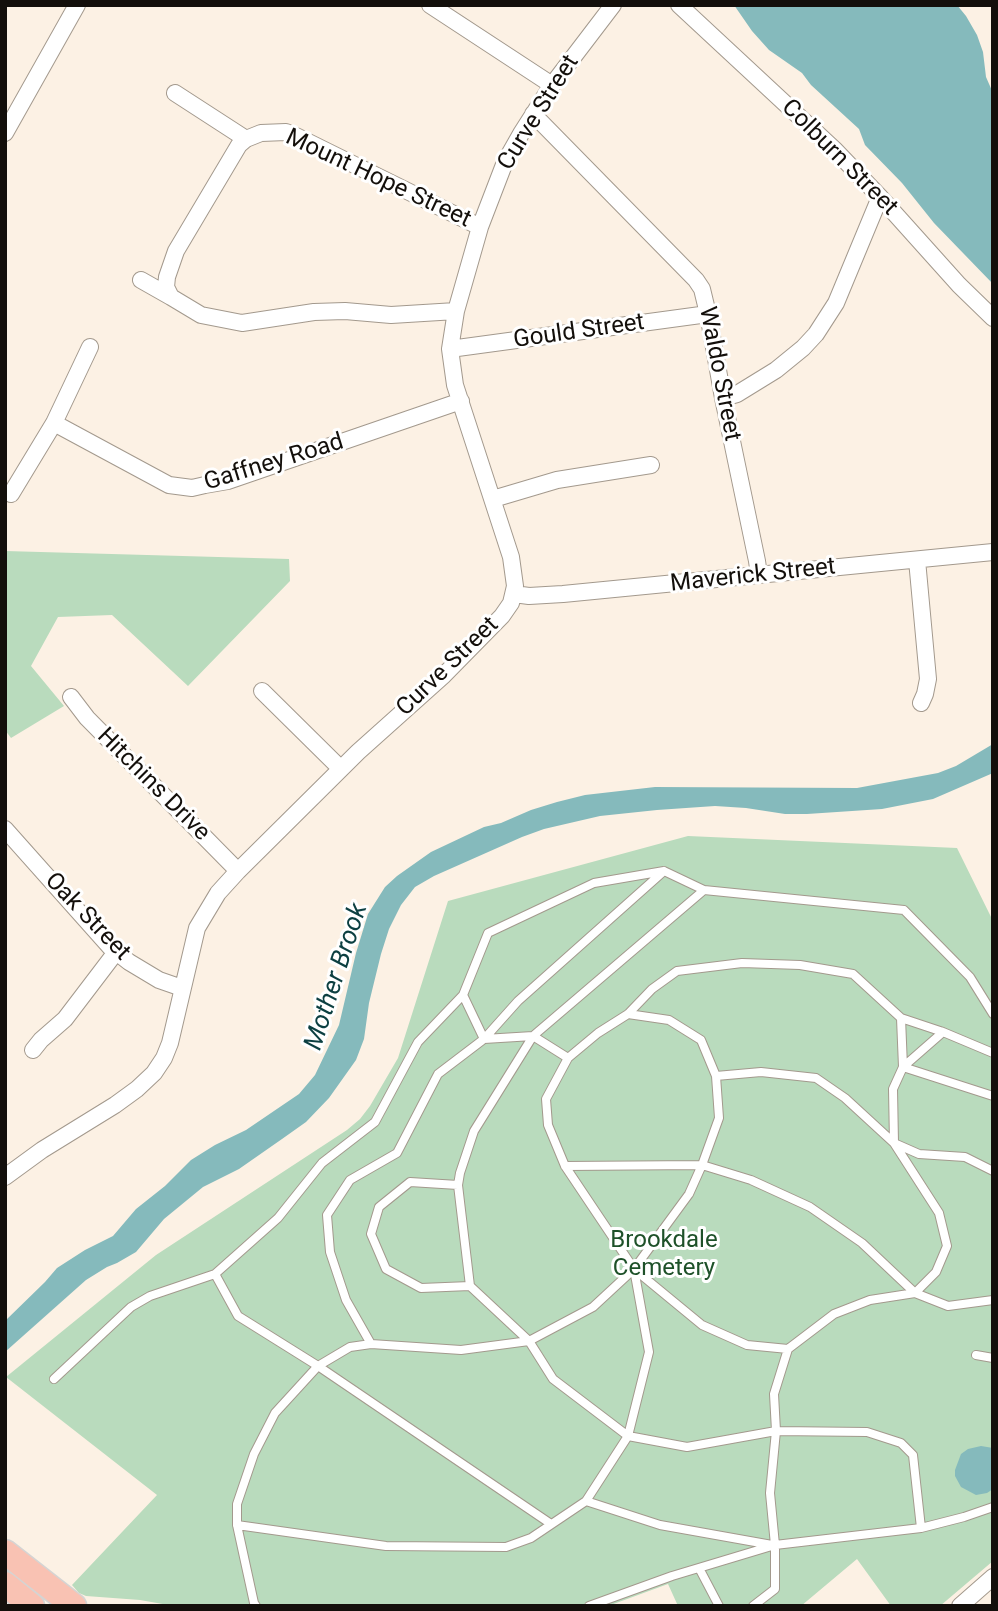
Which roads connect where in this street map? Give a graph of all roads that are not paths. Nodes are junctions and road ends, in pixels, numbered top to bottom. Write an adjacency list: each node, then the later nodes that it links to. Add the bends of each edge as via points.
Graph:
1 (77, 5): 7 (street)
2 (430, 5): 5 (street)
3 (613, 5): 5 (street, Curve Street)
4 (679, 5): 11 (street, Colburn Street)
5 (552, 85): 8 (street, Curve Street)
6 (175, 93): 10 (street)
7 (12, 105): 9 (street)
8 (533, 114): 12 (street, Curve Street, via 505,162); 16 (street, Waldo Street, via 696,280)
9 (5, 133)
10 (246, 139): 12 (street, Mount Hope Street, via 286,132); 14 (street, Mount Hope Street, via 176,251 167,277)
11 (880, 197): 17 (street, Colburn Street); 20 (street, via 836,303 816,334 776,370)
12 (480, 227): 15 (street, Curve Street)
13 (141, 280): 14 (street)
14 (171, 296): 15 (street, via 201,315 242,323 314,312 391,316)
15 (456, 311): 19 (street, Curve Street)
16 (708, 314): 19 (street, Gould Street); 20 (street, Waldo Street)
17 (993, 318)
18 (90, 347): 22 (street)
19 (450, 349): 21 (street, Curve Street)
20 (723, 398): 28 (street, Waldo Street)
21 (461, 401): 22 (street, Gaffney Road, via 228,481 192,488 169,485); 25 (street, Curve Street)
22 (54, 423): 24 (street)
23 (651, 465): 25 (street, via 557,480)
24 (11, 494)
25 (493, 499): 29 (street, Curve Street, via 511,557)
26 (993, 552): 27 (street, Maverick Street)
27 (917, 560): 28 (street, Maverick Street); 32 (street, via 928,679)
28 (759, 575): 29 (street, Maverick Street, via 563,594)
29 (514, 594): 33 (street, Curve Street, via 502,616 444,675)
30 (262, 691): 33 (street)
31 (71, 697): 35 (street, Hitchins Drive)
32 (921, 703)
33 (341, 769): 35 (street, Curve Street)
34 (5, 829): 38 (street, Oak Street)
35 (238, 871): 39 (street, Curve Street, via 202,919)
36 (664, 871): 37 (lane); 40 (lane, via 594,883 488,933); 46 (lane, via 518,1001)
37 (704, 890): 42 (lane, via 904,910 970,977); 45 (lane)
38 (117, 952): 39 (street, Oak Street, via 159,980); 47 (street, via 65,1019)
39 (182, 988): 57 (street, Curve Street, via 167,1051 154,1073 116,1105)
40 (463, 995): 46 (lane); 60 (lane, via 418,1042 375,1122 322,1163 278,1218)
41 (628, 1014): 43 (lane, via 677,971 742,963 800,965 853,974); 49 (lane); 51 (lane, via 669,1020 701,1040)
42 (993, 1014)
43 (901, 1018): 44 (lane); 50 (lane)
44 (943, 1032): 48 (lane); 50 (lane)
45 (533, 1036): 46 (lane); 49 (lane); 58 (lane, via 474,1131)
46 (484, 1039): 65 (lane, via 438,1074 397,1153 350,1180 327,1215 330,1252 346,1300)
47 (33, 1050)
48 (993, 1053)
49 (568, 1058): 55 (lane, via 545,1099 548,1125)
50 (903, 1067): 52 (lane); 53 (lane, via 893,1089)
51 (716, 1076): 53 (lane, via 761,1072 817,1078); 54 (lane, via 719,1118)
52 (993, 1096)
53 (894, 1143): 56 (lane, via 919,1154 965,1157); 62 (lane, via 939,1213 947,1246 936,1272)
54 (702, 1165): 55 (lane); 59 (lane, via 689,1194); 62 (lane, via 751,1180 810,1207 862,1243)
55 (565, 1166): 59 (lane)
56 (993, 1171)
57 (5, 1177)
58 (458, 1185): 61 (lane); 61 (lane, via 410,1182 379,1207 371,1234 386,1269 421,1288)
59 (634, 1269): 64 (lane, via 593,1307); 66 (lane, via 702,1325 747,1345); 72 (lane, via 649,1352)
60 (215, 1275): 69 (lane, via 238,1316); 70 (lane, via 150,1296 131,1307)
61 (470, 1286): 64 (lane)
62 (915, 1293): 63 (lane, via 948,1306); 66 (lane, via 870,1300 834,1314)
63 (993, 1300)
64 (529, 1341): 65 (lane, via 461,1350); 72 (lane, via 553,1379)
65 (371, 1343): 69 (lane, via 350,1347)
66 (788, 1349): 71 (lane, via 774,1394)
67 (976, 1355): 68 (lane)
68 (993, 1358)
69 (318, 1366): 75 (lane); 76 (lane, via 275,1413 254,1454 237,1504)
70 (54, 1379)
71 (776, 1431): 72 (lane, via 687,1447); 77 (lane, via 867,1432 901,1443 913,1455); 78 (lane, via 770,1493)
72 (628, 1436): 73 (lane)
73 (586, 1501): 75 (lane); 78 (lane, via 660,1525)
74 (993, 1507): 77 (lane)
75 (551, 1524): 76 (lane, via 506,1547 386,1546)
76 (237, 1525): 85 (lane)
77 (921, 1528): 78 (lane)
78 (775, 1545): 80 (lane); 88 (lane, via 775,1589)
79 (5, 1552): 83 (main road)
80 (699, 1567): 86 (lane); 87 (lane)
81 (993, 1577): 89 (street)
82 (5, 1584): 84 (main road)
83 (69, 1605)
84 (32, 1606)
85 (256, 1606)
86 (589, 1606)
87 (719, 1606)
88 (753, 1606)
89 (960, 1606)

